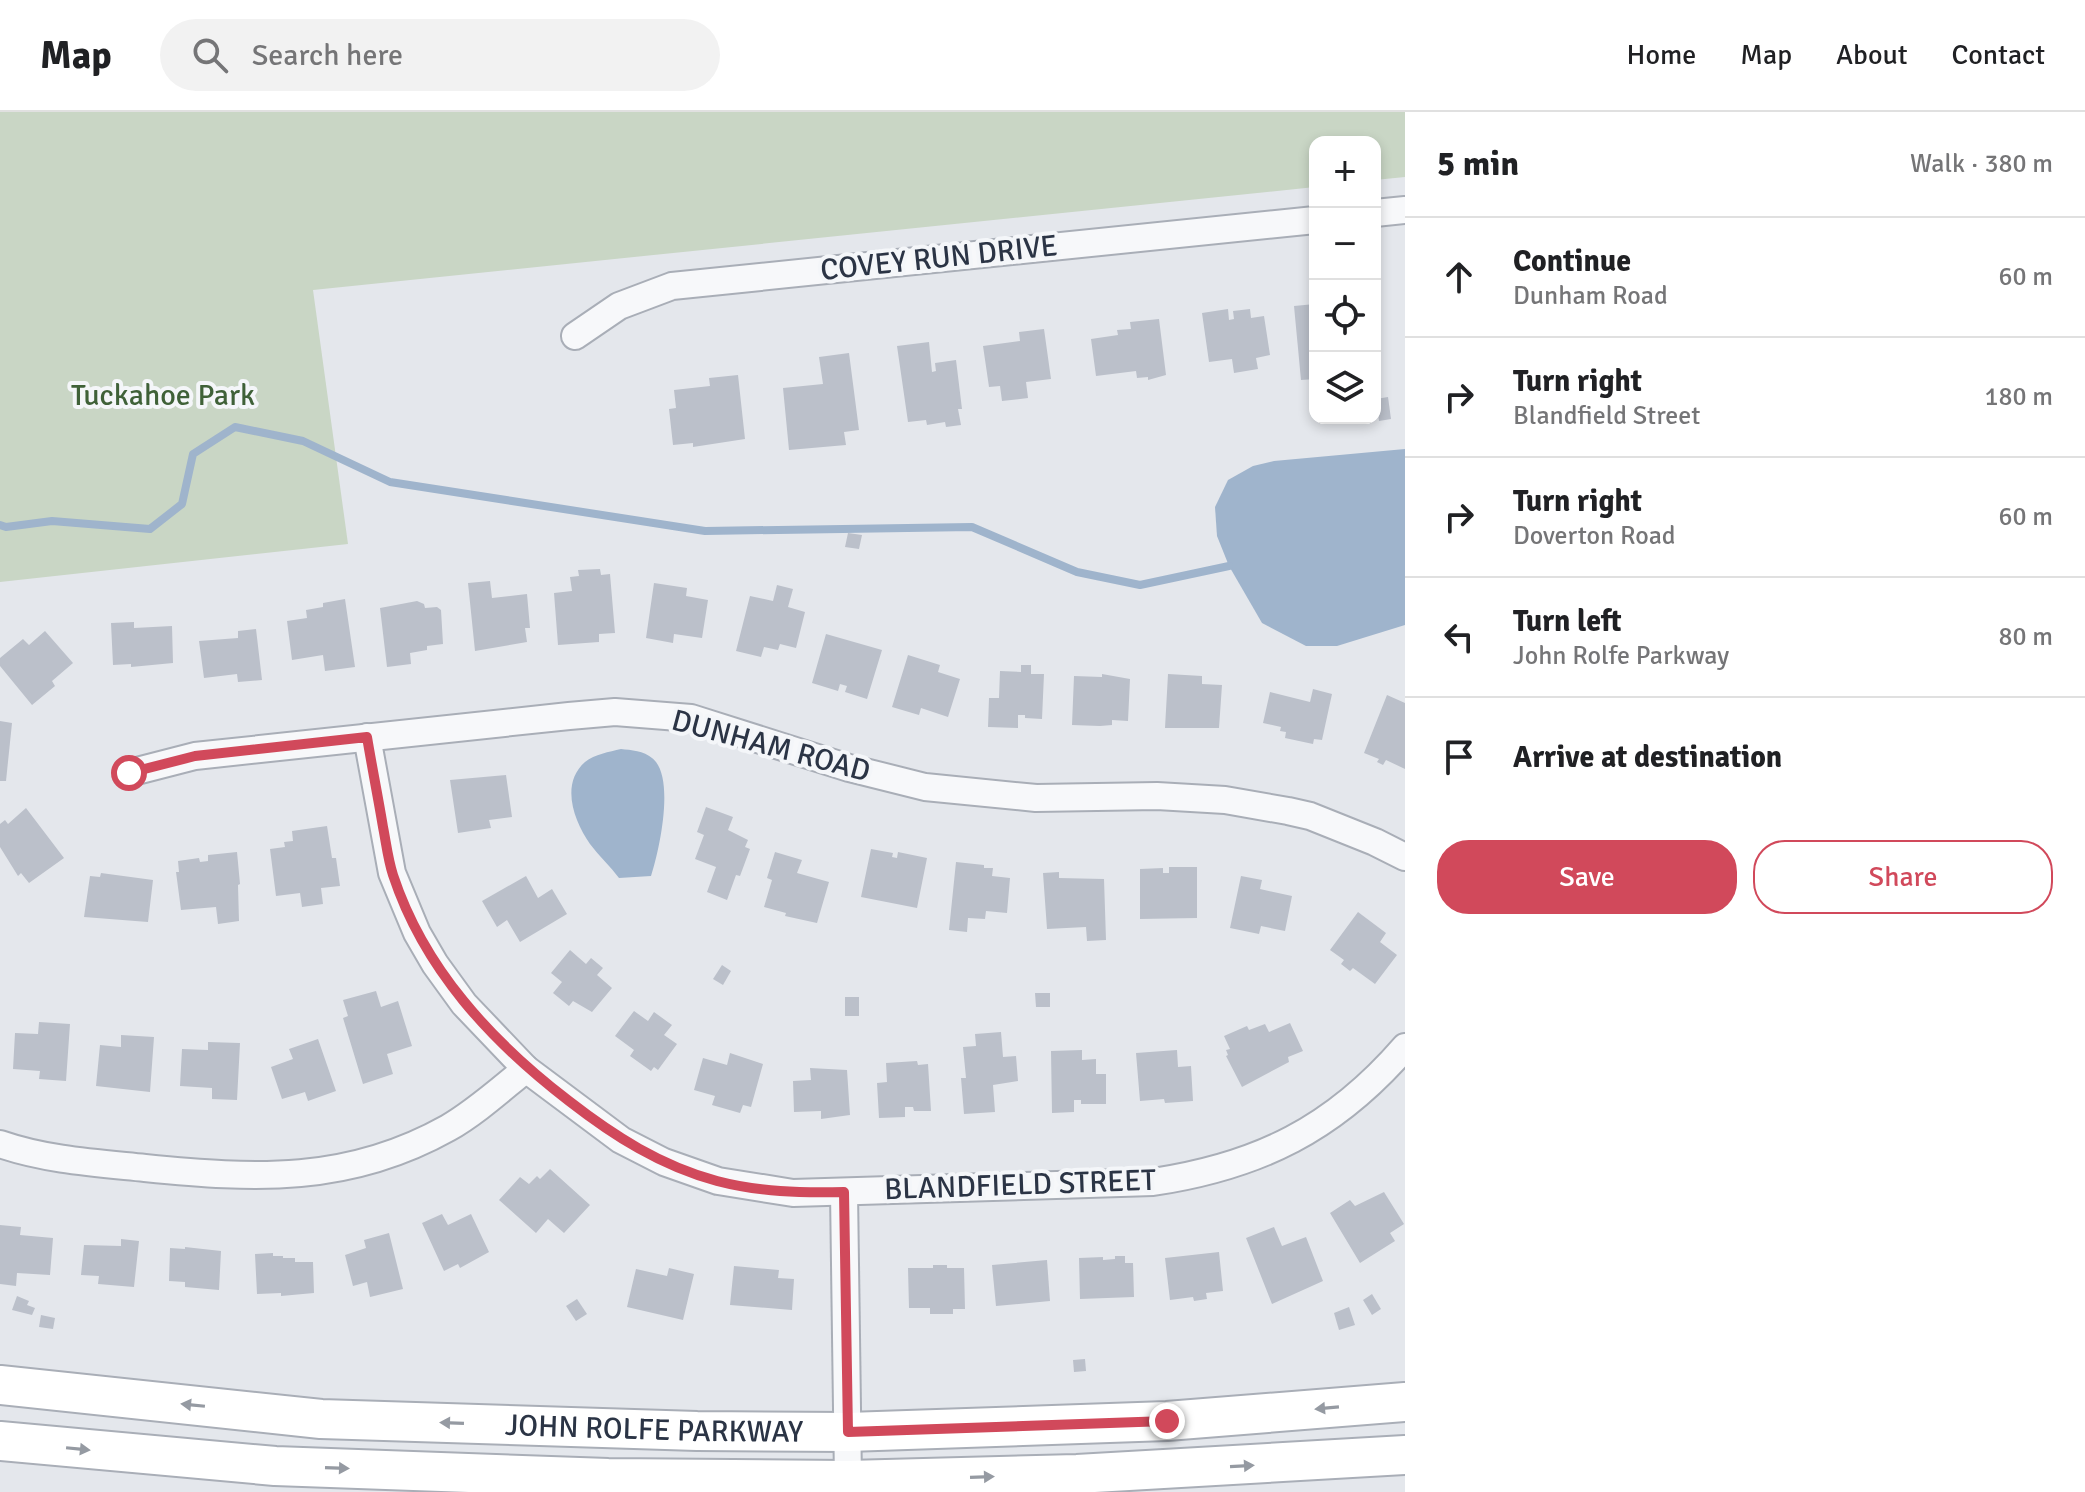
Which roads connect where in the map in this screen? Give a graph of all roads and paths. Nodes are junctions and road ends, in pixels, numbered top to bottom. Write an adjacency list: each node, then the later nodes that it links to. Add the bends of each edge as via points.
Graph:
1 (1405, 210): 2 (street)
2 (1381, 212)
3 (1309, 221): 4 (street, COVEY RUN DRIVE, via 672,286 619,306)
4 (575, 336)
5 (367, 737): 6 (street, DUNHAM ROAD, via 195,756); 7 (street, DUNHAM ROAD, via 615,712 691,718 925,787 1036,798 1225,800 1310,816); 9 (street, BLANDFIELD STREET, via 392,873 417,933 464,1004)
6 (129, 773)
7 (1405, 857)
8 (1405, 1047): 11 (street, BLANDFIELD STREET, via 1346,1107 1309,1131 1258,1157 1198,1175 1153,1182)
9 (526, 1069): 10 (street, via 448,1128 349,1168 263,1175 166,1170 64,1159); 11 (street, BLANDFIELD STREET, via 621,1140 664,1162 733,1184 793,1193)
10 (0, 1144)
11 (844, 1192): 14 (street)
12 (0, 1385): 14 (main road, JOHN ROLFE PARKWAY, one-way to 12, via 321,1419)
13 (1405, 1402): 14 (main road, JOHN ROLFE PARKWAY, one-way to 14, via 1167,1421)
14 (848, 1432): 17 (street)
15 (0, 1441): 17 (main road, JOHN ROLFE PARKWAY, one-way to 17, via 275,1466)
16 (1405, 1455): 17 (main road, JOHN ROLFE PARKWAY, one-way to 16, via 1077,1474)
17 (848, 1480)

